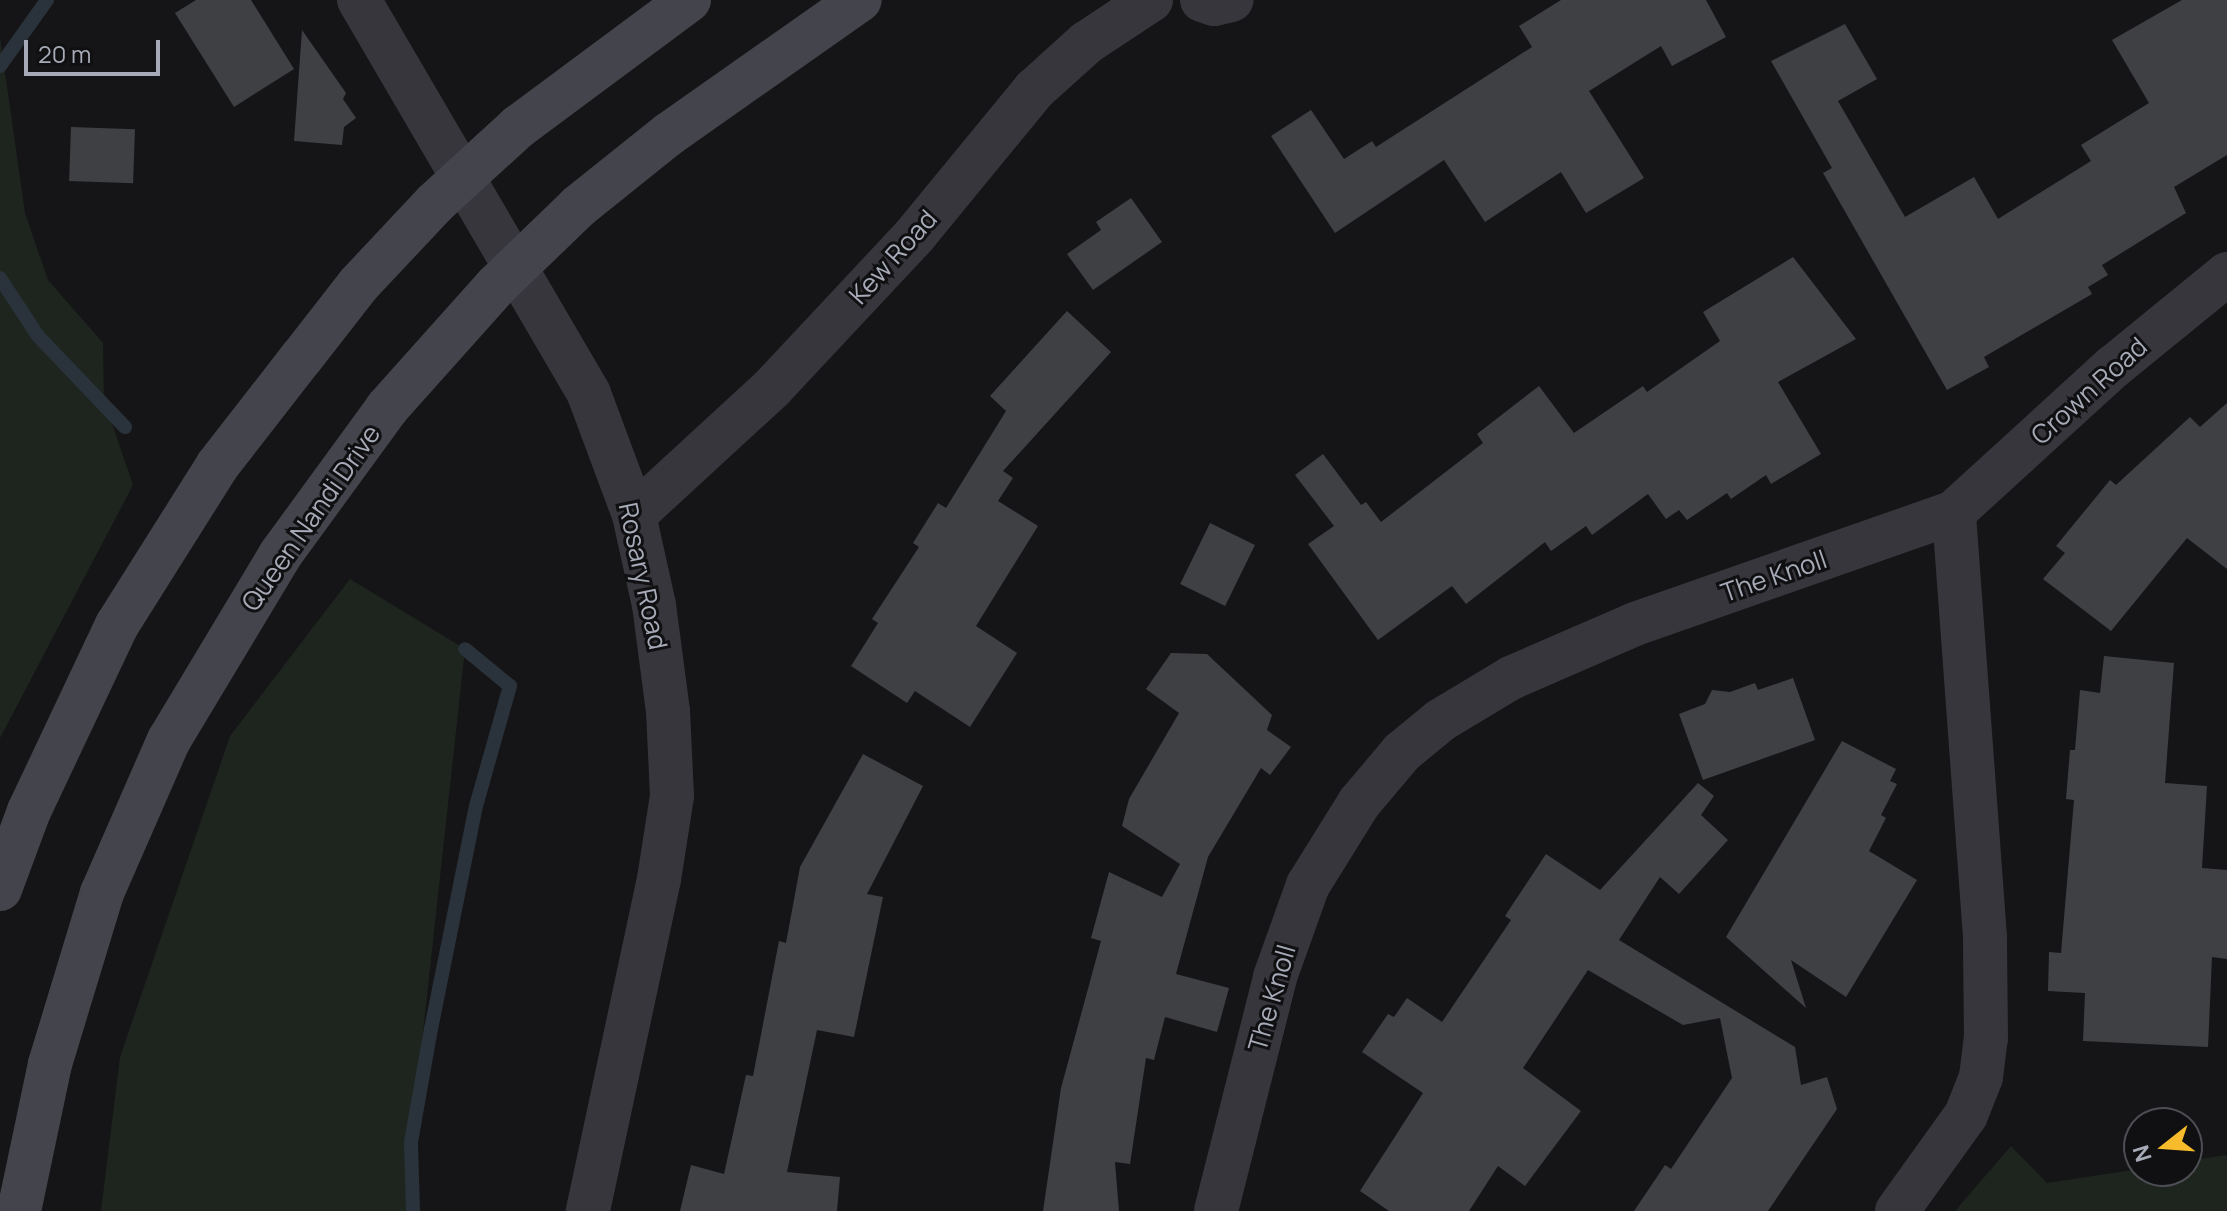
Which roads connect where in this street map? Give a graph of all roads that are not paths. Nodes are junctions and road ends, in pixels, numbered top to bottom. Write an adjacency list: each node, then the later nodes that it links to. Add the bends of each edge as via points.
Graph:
1 (359, 0): 9 (street, Rosary Road, via 589,394)
2 (689, 0): 10 (main road, via 602,60 445,193 358,285 217,466 117,625 29,811)
3 (860, 0): 11 (main road, Queen Nandi Drive, via 669,134 579,206 507,275 387,408 280,555 169,740 102,893 50,1064)
4 (1151, 0): 9 (street, Kew Road, via 1086,43 1034,90 915,235 772,388)
5 (1202, 0): 6 (street)
6 (1232, 0)
7 (2227, 274): 8 (street, Crown Road, via 2113,367)
8 (1954, 512): 13 (street, The Knoll, via 1635,624 1552,660 1441,720 1402,752 1359,803 1308,885 1275,977); 14 (street, via 1985,937 1986,1039 1981,1077 1966,1115)
9 (634, 515): 12 (street, Rosary Road, via 666,696 672,796)
10 (0, 889)
11 (19, 1211)
12 (588, 1211)
13 (1216, 1211)
14 (1897, 1211)

